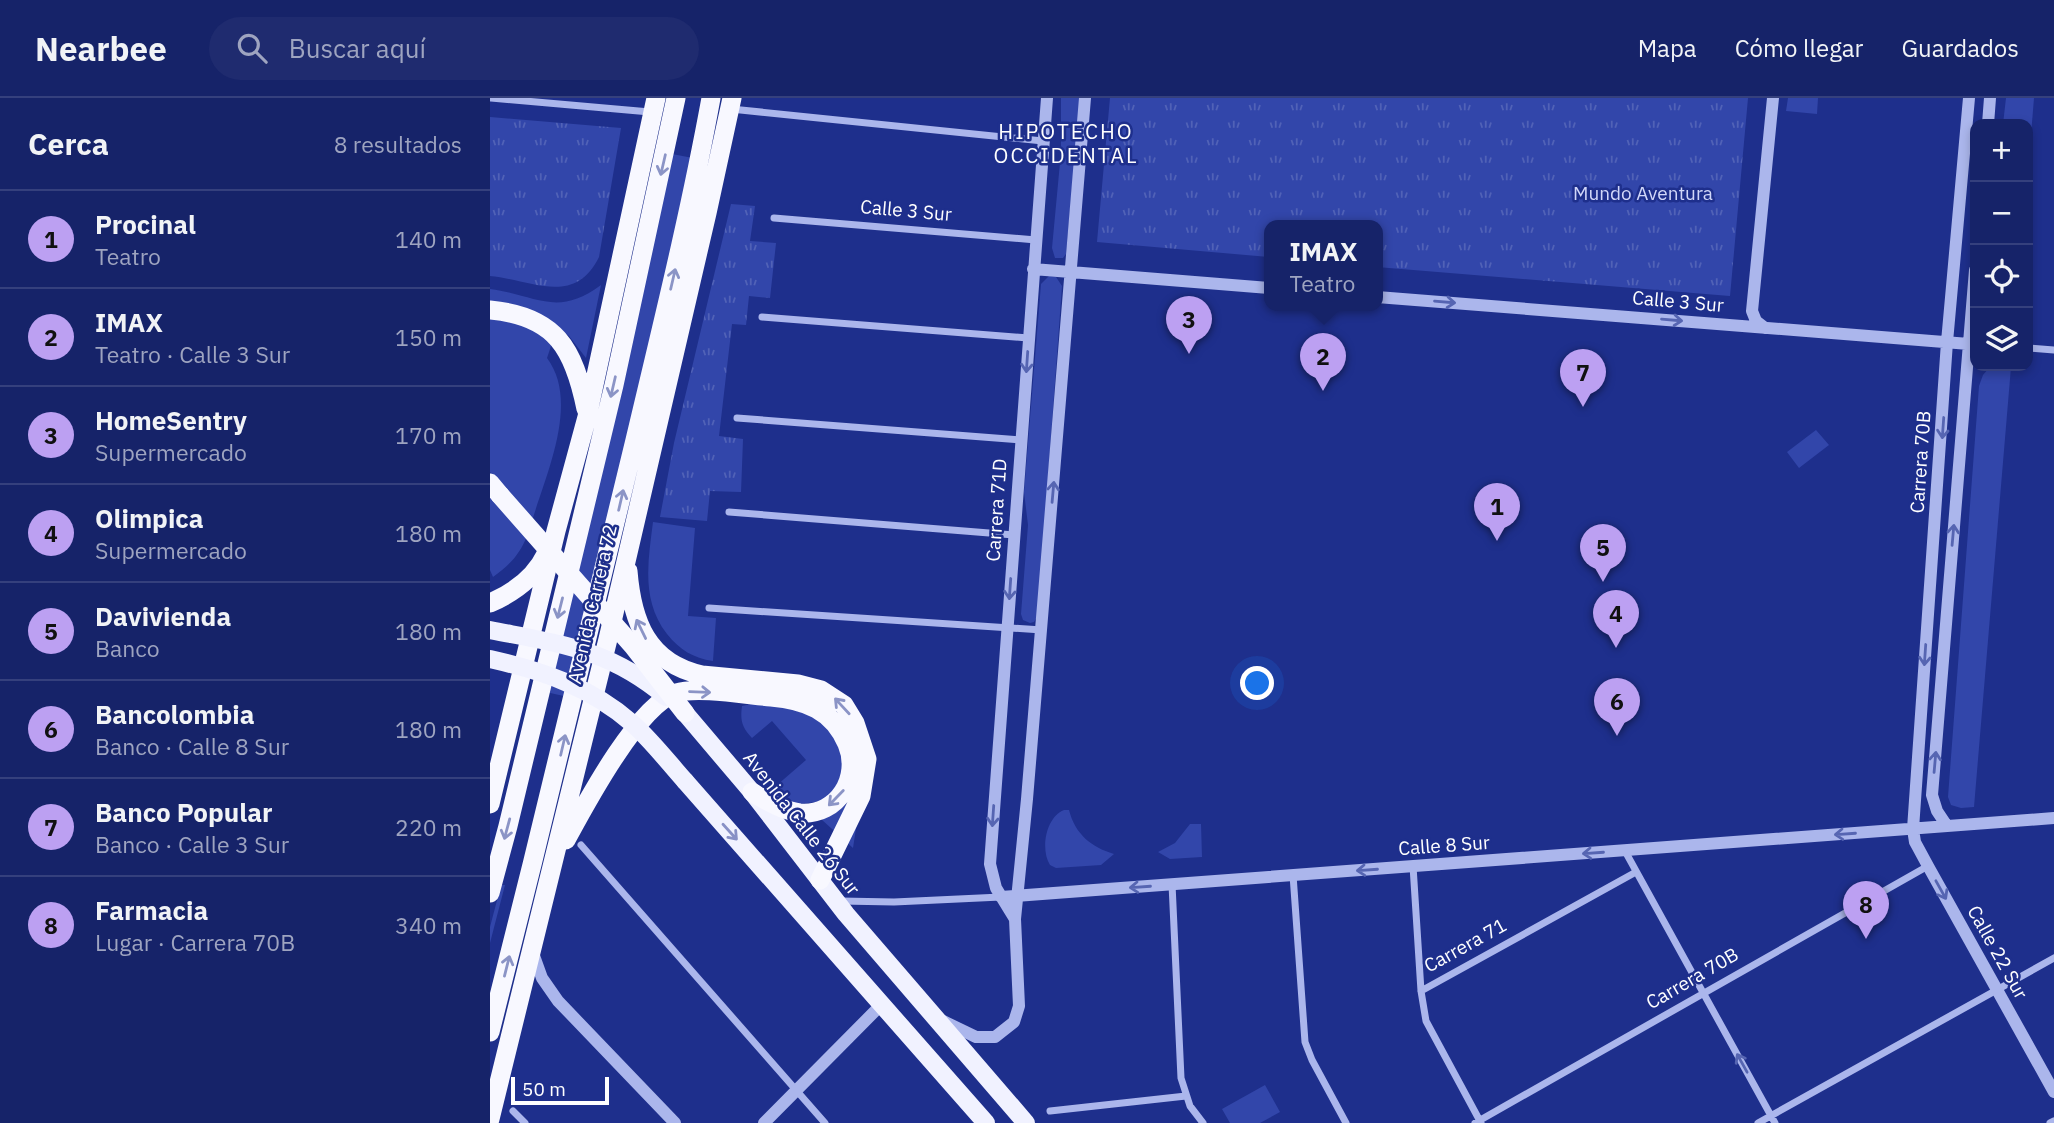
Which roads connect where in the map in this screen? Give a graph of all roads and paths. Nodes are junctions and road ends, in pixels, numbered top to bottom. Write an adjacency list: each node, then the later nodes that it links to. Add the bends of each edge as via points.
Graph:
1 (491, 98): 10 (street)
2 (676, 98): 15 (highway, Avenida Carrera 72, one-way to 15)
3 (711, 98): 73 (highway, Avenida Carrera 72, one-way to 3, via 623,490)
4 (1047, 98): 12 (street, Carrera 71D)
5 (1085, 98): 18 (street, Carrera 71D)
6 (1773, 98): 22 (street)
7 (1969, 98): 27 (street, Carrera 70B)
8 (1990, 98): 11 (street)
9 (731, 103): 12 (street); 39 (highway, Avenida Carrera 72)
10 (655, 105): 13 (highway)
11 (1988, 119)
12 (1043, 141): 16 (street, Carrera 71D)
13 (640, 177): 15 (highway); 32 (highway)
14 (774, 218): 16 (street, Calle 3 Sur)
15 (647, 234): 61 (highway, Avenida Carrera 72, one-way to 61)
16 (1036, 240): 17 (street, Carrera 71D)
17 (1033, 269): 18 (street); 26 (street, Carrera 71D)
18 (1072, 272): 19 (street); 43 (street, Carrera 71D, one-way to 18)
19 (1264, 288)
20 (1383, 297): 24 (street, Calle 3 Sur, one-way to 24)
21 (490, 310): 32 (highway, via 520,314 549,329 562,342 578,371)
22 (1752, 311): 24 (street); 25 (street)
23 (762, 317): 26 (street)
24 (1733, 325): 25 (street, Calle 3 Sur)
25 (1765, 328): 27 (street, Calle 3 Sur)
26 (1028, 338): 34 (street, Carrera 71D, one-way to 34)
27 (1947, 342): 28 (street, Calle 3 Sur); 51 (street, Carrera 70B, one-way to 51)
28 (1970, 344)
29 (2033, 348): 30 (street)
30 (2054, 350)
31 (1970, 367): 50 (street, Carrera 70B, one-way to 31, via 1932,795)
32 (587, 417): 37 (highway)
33 (737, 418): 34 (street)
34 (1021, 440): 38 (street, Carrera 71D)
35 (495, 489): 46 (highway, bridge)
36 (729, 512): 38 (street)
37 (556, 531): 40 (highway, via 533,574); 48 (highway)
38 (1014, 535): 42 (street, Carrera 71D, one-way to 42)
39 (627, 552): 54 (highway, Avenida Carrera 72); 59 (highway, one-way to 39, via 861,796 867,759 855,723 844,705 821,690 687,672 658,653 635,614)
40 (490, 603)
41 (709, 608): 42 (street)
42 (1007, 627): 43 (street); 63 (street, Carrera 71D, one-way to 63, via 990,864)
43 (1042, 629): 62 (street, Carrera 71D)
44 (490, 630): 46 (main road, Avenida Calle 26 Sur, bridge, via 565,644 604,657 649,682)
45 (490, 659): 71 (main road, one-way to 71, bridge, via 536,670 588,692 633,724)
46 (685, 713): 47 (main road, Avenida Calle 26 Sur)
47 (752, 792): 54 (highway, one-way to 47, via 608,766 648,714 673,694 696,691 788,698 821,709 832,719 848,746 852,772 840,797 817,811 801,813); 59 (main road, Avenida Calle 26 Sur)
48 (490, 804)
49 (2054, 818): 50 (street, Calle 8 Sur)
50 (1947, 826): 51 (street, Calle 8 Sur)
51 (1913, 829): 53 (street, Calle 8 Sur, one-way to 53); 56 (street, Calle 22 Sur)
52 (581, 845): 75 (street)
53 (1625, 850): 55 (street, Calle 8 Sur, one-way to 55); 57 (street)
54 (552, 866): 66 (highway, Avenida Carrera 72)
55 (1413, 866): 58 (street, Calle 8 Sur, one-way to 58); 69 (street, Carrera 71)
56 (1928, 866): 68 (street, Calle 22 Sur, one-way to 68); 70 (street, Carrera 70B)
57 (1636, 872): 69 (street, Carrera 71); 70 (street)
58 (1293, 875): 60 (street, Calle 8 Sur); 90 (street, via 1305,1042)
59 (820, 880): 64 (main road, Avenida Calle 26 Sur)
60 (1171, 884): 62 (street, Calle 8 Sur, one-way to 62); 77 (street, via 1181,1078)
61 (490, 893)
62 (1018, 896): 63 (street, Calle 8 Sur); 65 (street, Carrera 71D)
63 (1001, 897): 64 (street, Calle 8 Sur); 65 (street, Carrera 71D)
64 (836, 901): 72 (main road, Avenida Calle 26 Sur)
65 (1015, 919): 72 (street, Carrera 71D, via 1019,997 1017,1015 1009,1028 995,1037 976,1037)
66 (532, 949): 74 (highway, Avenida Carrera 72); 84 (street, via 542,978 558,1001)
67 (2054, 958): 68 (street)
68 (1997, 990): 76 (street, Calle 22 Sur); 81 (street)
69 (1421, 991): 82 (street, via 1426,1021)
70 (1703, 993): 81 (street, one-way to 70); 82 (street, Carrera 70B)
71 (881, 1005): 75 (street); 87 (main road)
72 (933, 1016): 88 (main road, Avenida Calle 26 Sur)
73 (490, 1032)
74 (495, 1086): 80 (highway, Avenida Carrera 72)
75 (798, 1091): 85 (street); 86 (street)
76 (2054, 1093)
77 (1186, 1096): 79 (street); 89 (street)
78 (513, 1111): 83 (street)
79 (1050, 1111)
80 (490, 1119)
81 (1773, 1119): 91 (street)
82 (1479, 1122)
83 (525, 1123)
84 (675, 1123)
85 (764, 1123)
86 (825, 1123)
87 (986, 1123)
88 (1026, 1123)
89 (1203, 1123)
90 (1346, 1123)
91 (1758, 1123)

